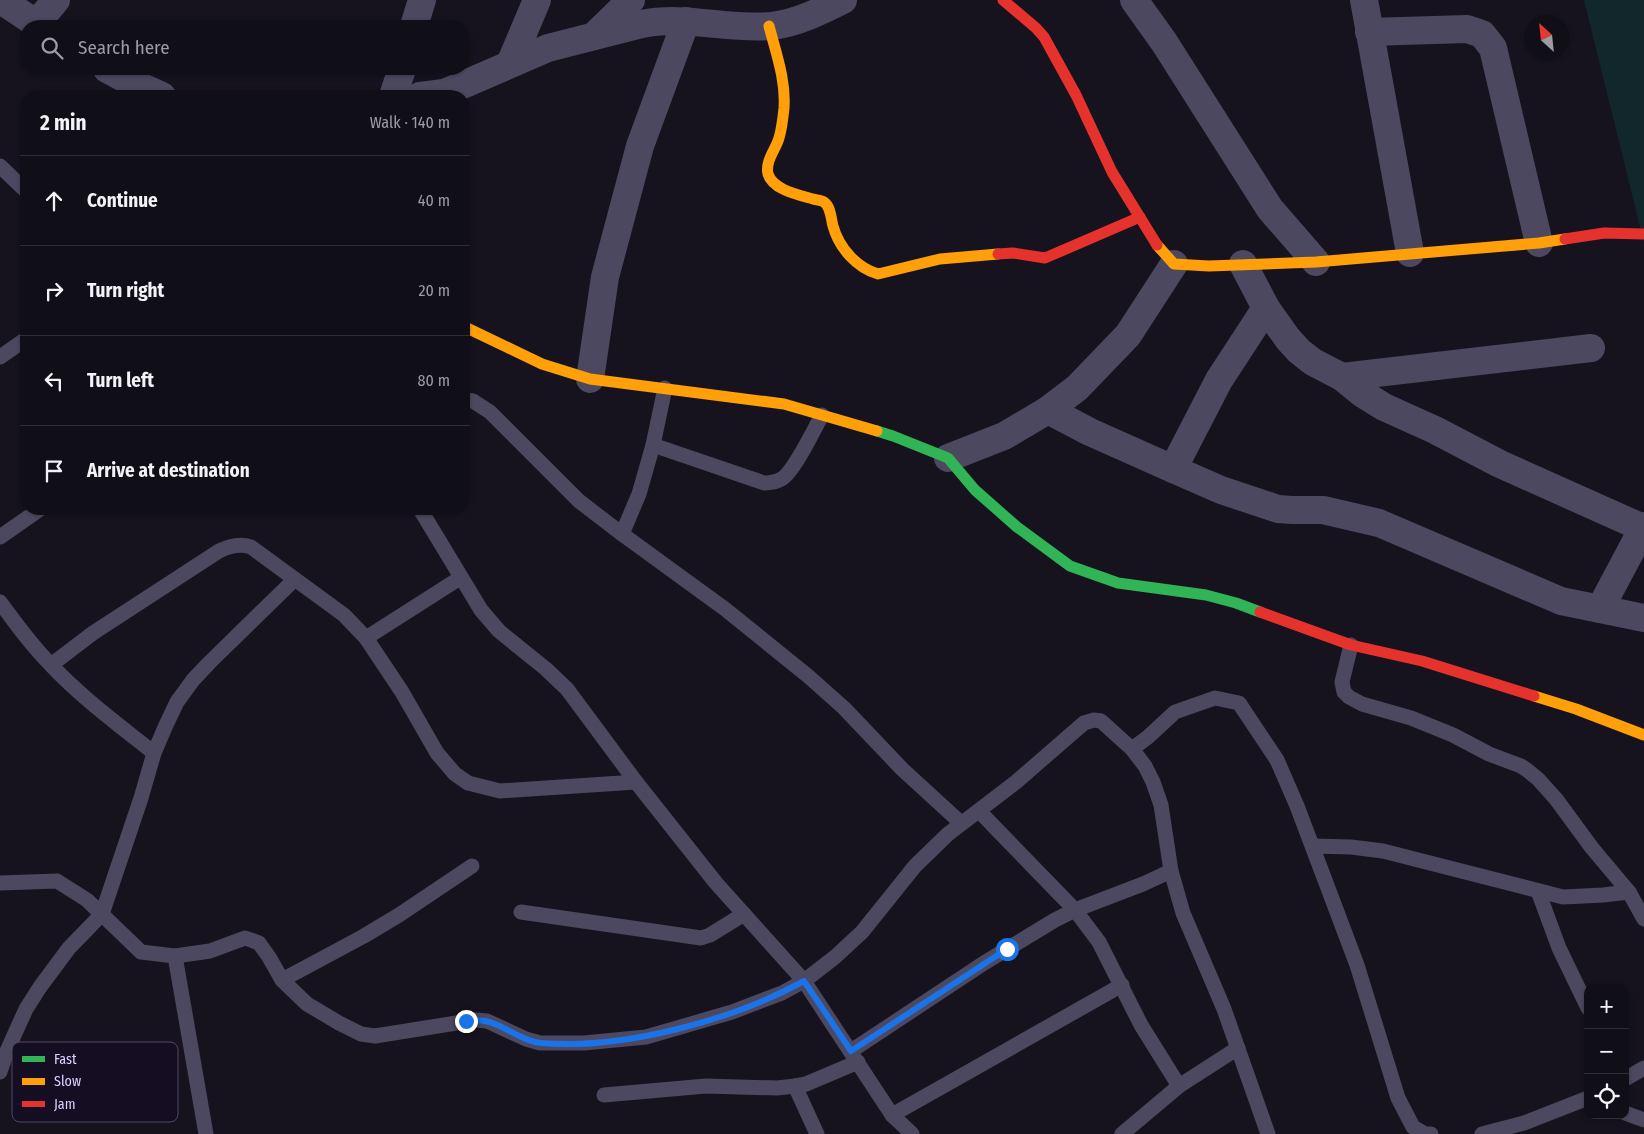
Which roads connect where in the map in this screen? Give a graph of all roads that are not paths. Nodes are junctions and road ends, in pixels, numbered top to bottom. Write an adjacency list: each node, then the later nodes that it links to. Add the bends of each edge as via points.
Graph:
1 (1, 0): 10 (street)
2 (56, 0): 11 (street)
3 (422, 0): 12 (street)
4 (537, 0): 17 (street)
5 (631, 0): 16 (street)
6 (843, 0): 14 (street, via 797,21)
7 (1003, 0): 23 (street, via 1044,37 1112,172)
8 (1134, 0): 27 (street, via 1270,209)
9 (1364, 0): 15 (street)
10 (31, 20)
11 (42, 20)
12 (416, 20)
13 (686, 21): 14 (street); 16 (street, via 655,21); 36 (street, via 640,146 605,277)
14 (769, 26): 23 (street, via 784,98 780,137 767,168 769,176 773,183 796,194 824,202 843,248 868,271 883,273 940,259 988,254 1045,258)
15 (1369, 32): 25 (street, via 1467,29 1482,34 1493,48); 26 (street)
16 (594, 36): 17 (street, via 548,48)
17 (510, 64): 20 (street)
18 (119, 82): 19 (street)
19 (144, 90)
20 (451, 90)
21 (0, 166): 22 (lane)
22 (20, 185)
23 (1140, 217): 28 (street, via 1156,244)
24 (1644, 234): 25 (street, via 1604,233)
25 (1539, 243): 26 (street)
26 (1410, 253): 27 (street)
27 (1316, 262): 29 (street)
28 (1174, 264): 29 (street); 39 (street, via 1138,321 1116,348 1078,388)
29 (1242, 264): 30 (street)
30 (1266, 308): 35 (street, via 1299,352); 43 (street, via 1219,380)
31 (470, 331): 36 (street, via 527,359)
32 (20, 343): 34 (lane)
33 (1591, 348): 35 (street)
34 (0, 357)
35 (1342, 377): 46 (street, via 1384,407 1500,464)
36 (590, 379): 37 (street)
37 (665, 388): 40 (street, via 784,404); 41 (lane)
38 (470, 400): 47 (lane, via 490,412 580,501)
39 (1048, 410): 42 (street, via 1004,436); 43 (street)
40 (822, 415): 41 (lane, via 787,474 771,483); 42 (street, via 893,436)
41 (653, 445): 47 (lane, via 639,494)
42 (948, 458): 55 (street, via 975,490 1017,528 1070,566 1118,583 1206,595 1236,603)
43 (1173, 469): 52 (street, via 1221,490 1278,509 1323,510 1379,523 1561,601)
44 (31, 515): 48 (lane)
45 (424, 515): 49 (lane)
46 (1643, 527): 52 (street)
47 (622, 534): 62 (lane, via 725,609 808,676)
48 (0, 537)
49 (460, 578): 54 (lane); 60 (lane, via 499,631 567,689)
50 (294, 580): 54 (lane, via 344,615); 56 (lane, via 251,547 227,547 93,633); 59 (lane, via 192,680)
51 (0, 602): 56 (lane)
52 (1600, 609): 53 (street)
53 (1644, 618)
54 (366, 638): 60 (lane, via 436,753 468,783 500,791)
55 (1350, 645): 57 (street, via 1422,661 1576,709); 68 (lane, via 1342,682 1349,697 1362,704 1412,718 1527,770 1556,799)
56 (51, 665): 59 (lane, via 95,706)
57 (1644, 735)
58 (1132, 749): 61 (lane, via 1101,722 1084,723); 63 (lane, via 1175,712 1215,698 1239,702 1277,760); 65 (lane, via 1145,766 1161,805)
59 (154, 753): 71 (lane)
60 (636, 782): 72 (lane)
61 (979, 811): 62 (lane); 69 (lane)
62 (961, 823): 76 (lane, via 915,866 862,932)
63 (1313, 846): 67 (lane, via 1383,851); 92 (lane)
64 (472, 866): 75 (lane, via 371,932)
65 (1171, 871): 69 (lane); 79 (lane, via 1183,912)
66 (0, 883): 71 (lane, via 57,881)
67 (1538, 891): 68 (lane, via 1564,897); 78 (lane, via 1559,948)
68 (1629, 892): 73 (lane)
69 (1075, 910): 77 (lane); 81 (lane, via 984,963)
70 (521, 912): 72 (lane, via 701,938)
71 (102, 914): 74 (lane, via 141,952); 80 (lane, via 69,948 40,987)
72 (744, 914): 76 (lane)
73 (1644, 919)
74 (175, 956): 75 (lane, via 210,951 245,938 259,944); 93 (lane)
75 (282, 980): 76 (lane, via 308,1004 361,1034 375,1036 475,1020 487,1021 540,1043 646,1037 732,1012)
76 (804, 981): 81 (lane)
77 (1122, 985): 86 (lane, via 1141,1025); 90 (lane)
78 (1584, 1000)
79 (1238, 1048): 86 (lane); 97 (lane)
80 (3, 1052): 83 (lane)
81 (854, 1057): 85 (lane, via 806,1084); 90 (lane)
82 (1644, 1068): 84 (lane)
83 (0, 1072)
84 (1629, 1076)
85 (795, 1086): 87 (lane, via 706,1086); 94 (lane)
86 (1179, 1086): 96 (lane)
87 (604, 1095)
88 (1584, 1100): 99 (lane, via 1524,1123)
89 (1629, 1114): 91 (lane)
90 (892, 1115): 95 (lane)
91 (1644, 1120)
92 (1410, 1131): 98 (lane)
93 (206, 1134)
94 (817, 1134)
95 (912, 1134)
96 (1122, 1134)
97 (1268, 1134)
98 (1432, 1134)
99 (1482, 1134)

